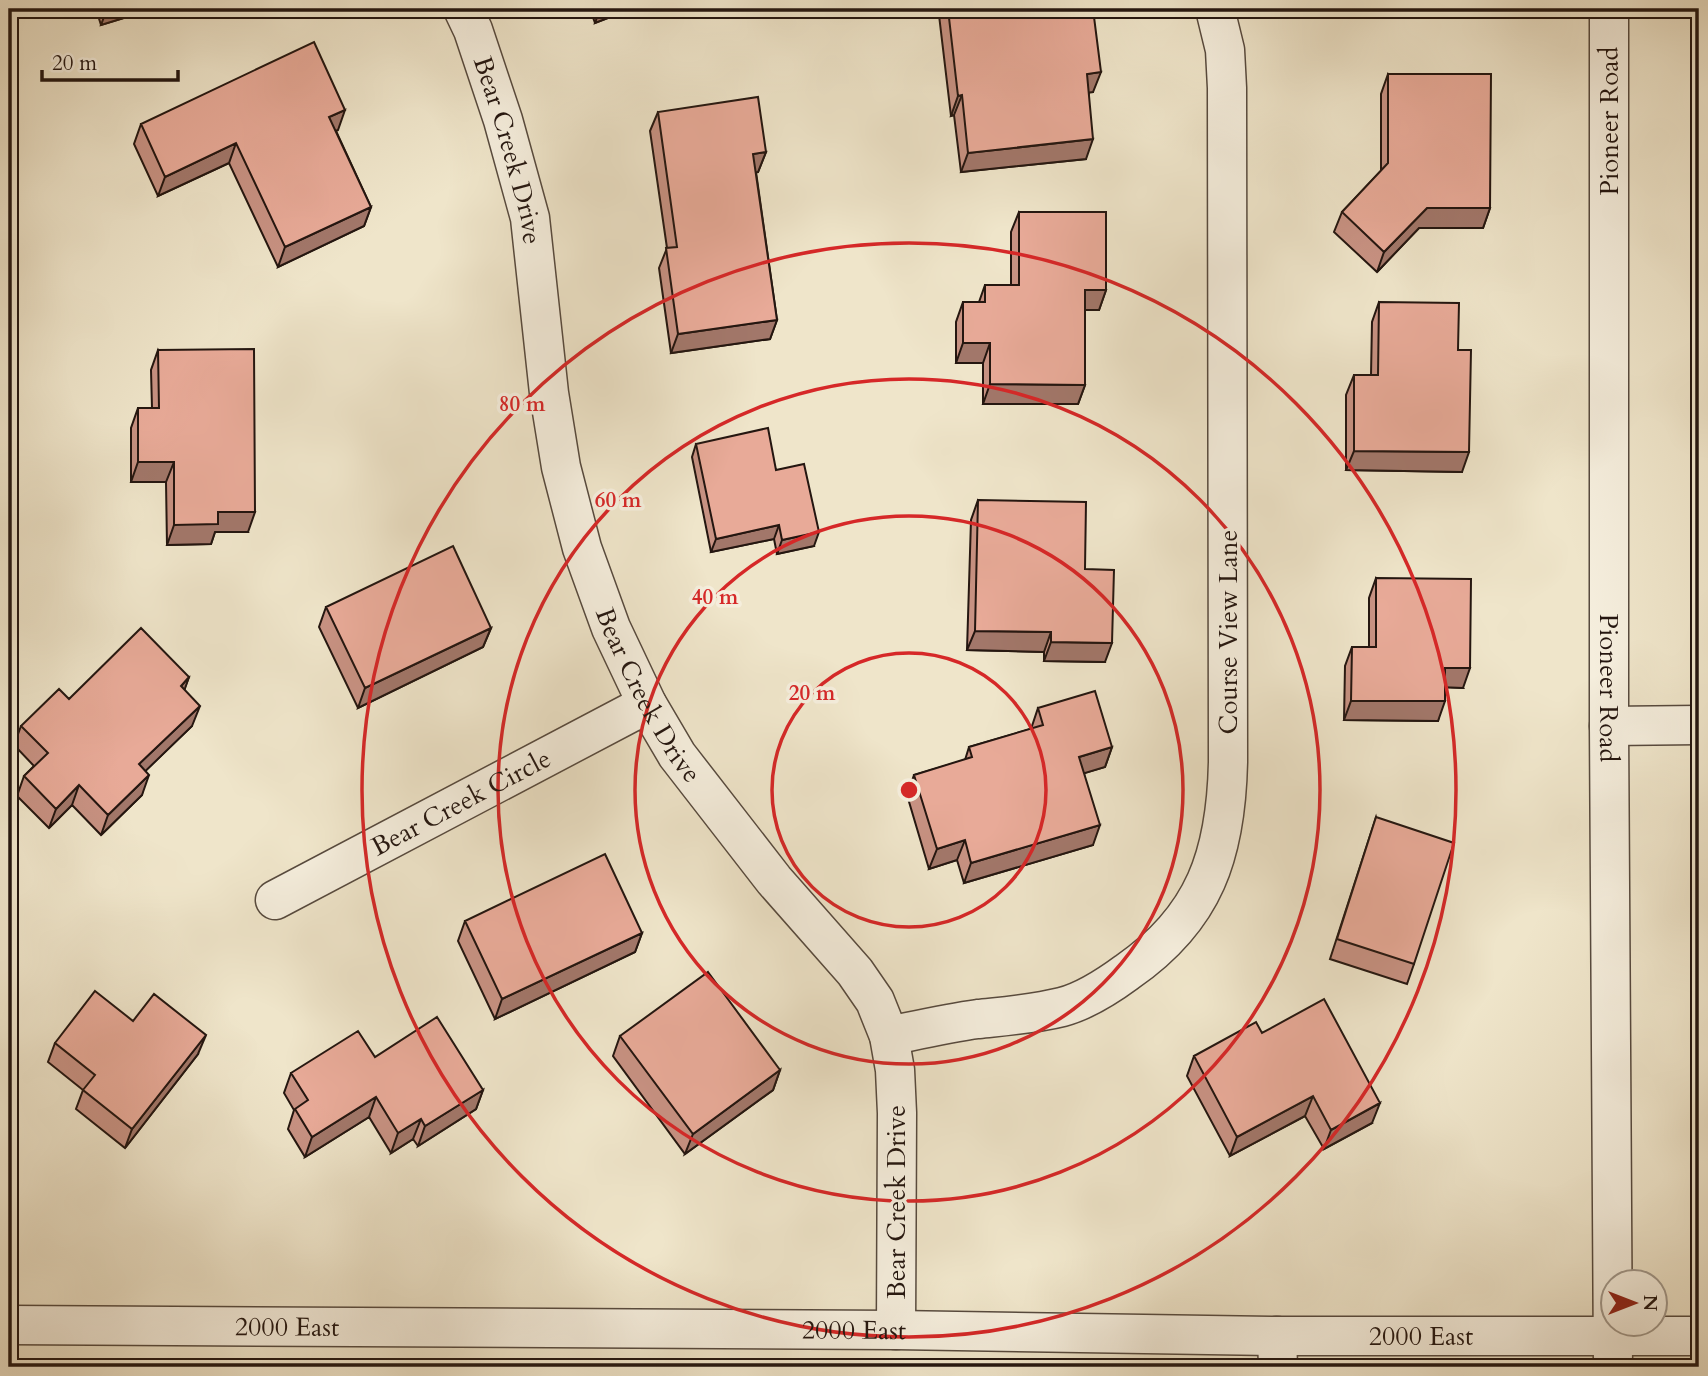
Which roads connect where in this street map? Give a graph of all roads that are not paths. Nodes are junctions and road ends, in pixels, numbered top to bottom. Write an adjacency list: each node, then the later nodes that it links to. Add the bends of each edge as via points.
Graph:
1 (463, 9): 4 (street, Bear Creek Drive, via 503,120 530,218 549,393 561,467 582,548 611,628)
2 (1215, 9): 8 (street, Course View Lane, via 1225,50 1227,88 1228,762 1218,850 1209,877 1178,929 1106,987 1065,1006)
3 (1609, 9): 6 (street, Pioneer Road)
4 (647, 704): 7 (street, Bear Creek Circle); 8 (street, Bear Creek Drive, via 677,755 774,880 855,972 875,1001)
5 (1699, 725): 6 (street)
6 (1609, 726): 13 (street, Pioneer Road)
7 (275, 900)
8 (889, 1036): 10 (street, Bear Creek Drive, via 897,1114)
9 (9, 1325): 10 (street, 2000 East)
10 (896, 1330): 12 (street, 2000 East)
11 (1699, 1336): 13 (street, 2000 East)
12 (1278, 1351): 13 (street, 2000 East)
13 (1613, 1351)

